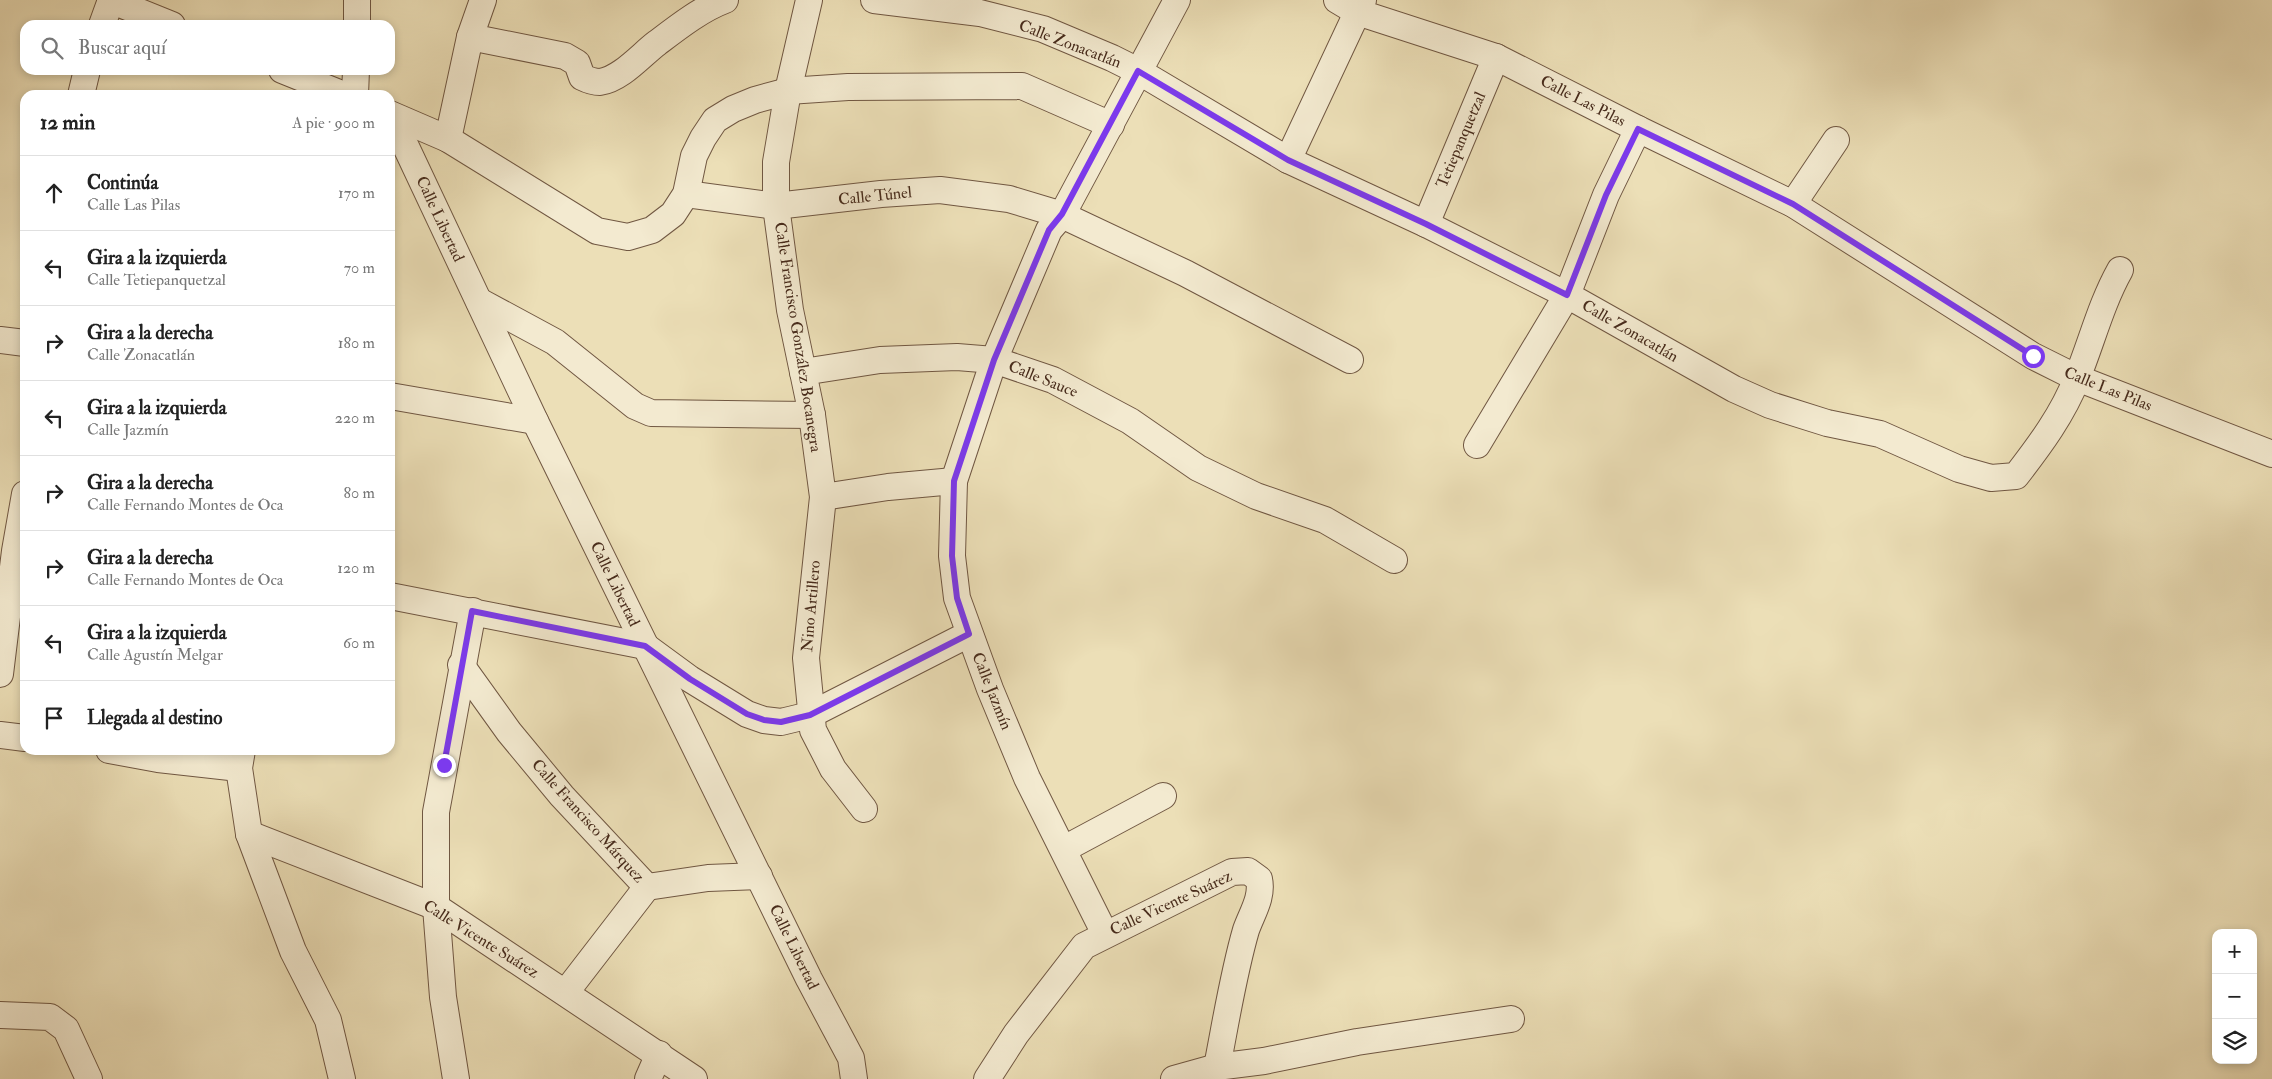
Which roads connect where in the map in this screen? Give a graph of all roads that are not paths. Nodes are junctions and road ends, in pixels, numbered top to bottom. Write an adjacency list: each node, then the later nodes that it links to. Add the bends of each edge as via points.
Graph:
1 (111, 0): 9 (street); 10 (street)
2 (357, 0): 11 (street)
3 (483, 0): 12 (street)
4 (726, 0): 12 (street, via 710,6 619,73 601,82 582,77 577,63 565,56)
5 (809, 0): 21 (street, Calle Francisco González Bocanegra)
6 (874, 0): 14 (street, Calle Zonacatlán, via 980,13 1034,27)
7 (1177, 0): 14 (street, Calle Jazmín)
8 (1352, 4): 13 (street, Calle Las Pilas); 28 (street)
9 (104, 20)
10 (160, 20)
11 (357, 20)
12 (470, 37): 26 (street)
13 (1496, 57): 25 (street, Calle Las Pilas); 33 (street, Tetiepanquetzal)
14 (1138, 71): 24 (street, Calle Jazmín); 28 (street, Calle Zonacatlán)
15 (86, 75): 18 (street)
16 (294, 75): 19 (street)
17 (356, 75): 20 (street)
18 (82, 90)
19 (332, 90)
20 (355, 90)
21 (788, 91): 24 (street, via 848,87 1022,86); 29 (street, via 754,100 715,120 694,156); 31 (street, Calle Francisco González Bocanegra, via 776,162)
22 (395, 116): 26 (street)
23 (395, 125): 36 (street, Calle Libertad)
24 (1111, 125): 32 (street, Calle Jazmín)
25 (1638, 129): 30 (street, Calle Las Pilas); 35 (street, via 1606,195)
26 (448, 139): 29 (street, via 597,231 628,237 652,230 673,214)
27 (1836, 140): 30 (street)
28 (1288, 160): 33 (street, Calle Zonacatlán)
29 (686, 194): 31 (street, Calle Túnel)
30 (1793, 204): 42 (street, Calle Las Pilas, via 2033,356)
31 (776, 206): 32 (street, Calle Túnel, via 940,190 1010,199); 41 (street, Calle Francisco González Bocanegra, via 790,310)
32 (1062, 214): 39 (street, Calle Jazmín, via 1049,230); 40 (street, Calle Túnel)
33 (1426, 224): 35 (street, Calle Zonacatlán)
34 (2120, 270): 42 (street, via 2106,296)
35 (1567, 295): 42 (street, Calle Zonacatlán, via 1734,389 1770,405 1827,423 1880,434 1960,469 1991,478 2016,476 2061,412); 46 (street)
36 (479, 301): 44 (street, via 555,342 635,406 651,413); 45 (street, Calle Libertad)
37 (0, 340): 38 (street)
38 (20, 342)
39 (994, 360): 41 (street, Calle Sauce, via 957,357 880,360); 48 (street, Calle Jazmín); 52 (street, Calle Sauce, via 1053,380 1130,421 1198,468 1256,496 1325,520)
40 (1350, 360)
41 (803, 372): 44 (street, Calle Francisco González Bocanegra)
42 (2077, 378): 47 (street, Calle Las Pilas)
43 (395, 397): 45 (street)
44 (812, 415): 49 (street, Calle Francisco González Bocanegra)
45 (535, 421): 56 (street, Calle Libertad)
46 (1477, 445)
47 (2272, 454)
48 (954, 481): 49 (street, via 888,487); 55 (street, Calle Jazmín, via 952,556 957,598)
49 (823, 498): 59 (street, Nino Artillero, via 806,658)
50 (20, 517): 51 (street)
51 (13, 550): 58 (street)
52 (1394, 560)
53 (395, 597): 54 (street)
54 (472, 611): 56 (street); 57 (street)
55 (969, 634): 59 (street); 67 (street, Calle Jazmín, via 1027,778)
56 (645, 646): 59 (street, via 747,714 781,722); 68 (street, Calle Libertad)
57 (461, 665): 69 (street, Calle Francisco Márquez, via 509,732 562,796); 70 (street, via 436,812)
58 (0, 674)
59 (810, 715): 65 (street, Nino Artillero, via 813,730 833,769)
60 (0, 735): 61 (street)
61 (20, 737)
62 (136, 755): 63 (street, via 158,759)
63 (240, 759): 66 (street)
64 (1163, 796): 67 (street)
65 (864, 809)
66 (249, 834): 70 (street, Calle Vicente Suárez); 78 (street, via 293,951 328,1020)
67 (1064, 849): 71 (street, Calle Jazmín)
68 (759, 876): 69 (street, Calle Francisco Márquez, via 708,878); 82 (street, Calle Libertad, via 851,1058)
69 (647, 887): 72 (street)
70 (436, 907): 72 (street, Calle Vicente Suárez); 79 (street, via 443,997)
71 (1105, 934): 76 (street, Calle Vicente Suárez, via 1160,910 1232,872 1248,871 1260,879 1261,890 1246,931); 83 (street, Calle Vicente Suárez, via 1084,946 1016,1034)
72 (566, 992): 75 (street, Calle Vicente Suárez)
73 (0, 1016): 77 (street, via 50,1017 66,1029)
74 (1511, 1019): 76 (street)
75 (659, 1054): 80 (street); 81 (street, Calle Vicente Suárez)
76 (1218, 1067): 84 (street)
77 (89, 1079)
78 (342, 1079)
79 (456, 1079)
80 (648, 1079)
81 (694, 1079)
82 (854, 1079)
83 (987, 1079)
84 (1174, 1079)

